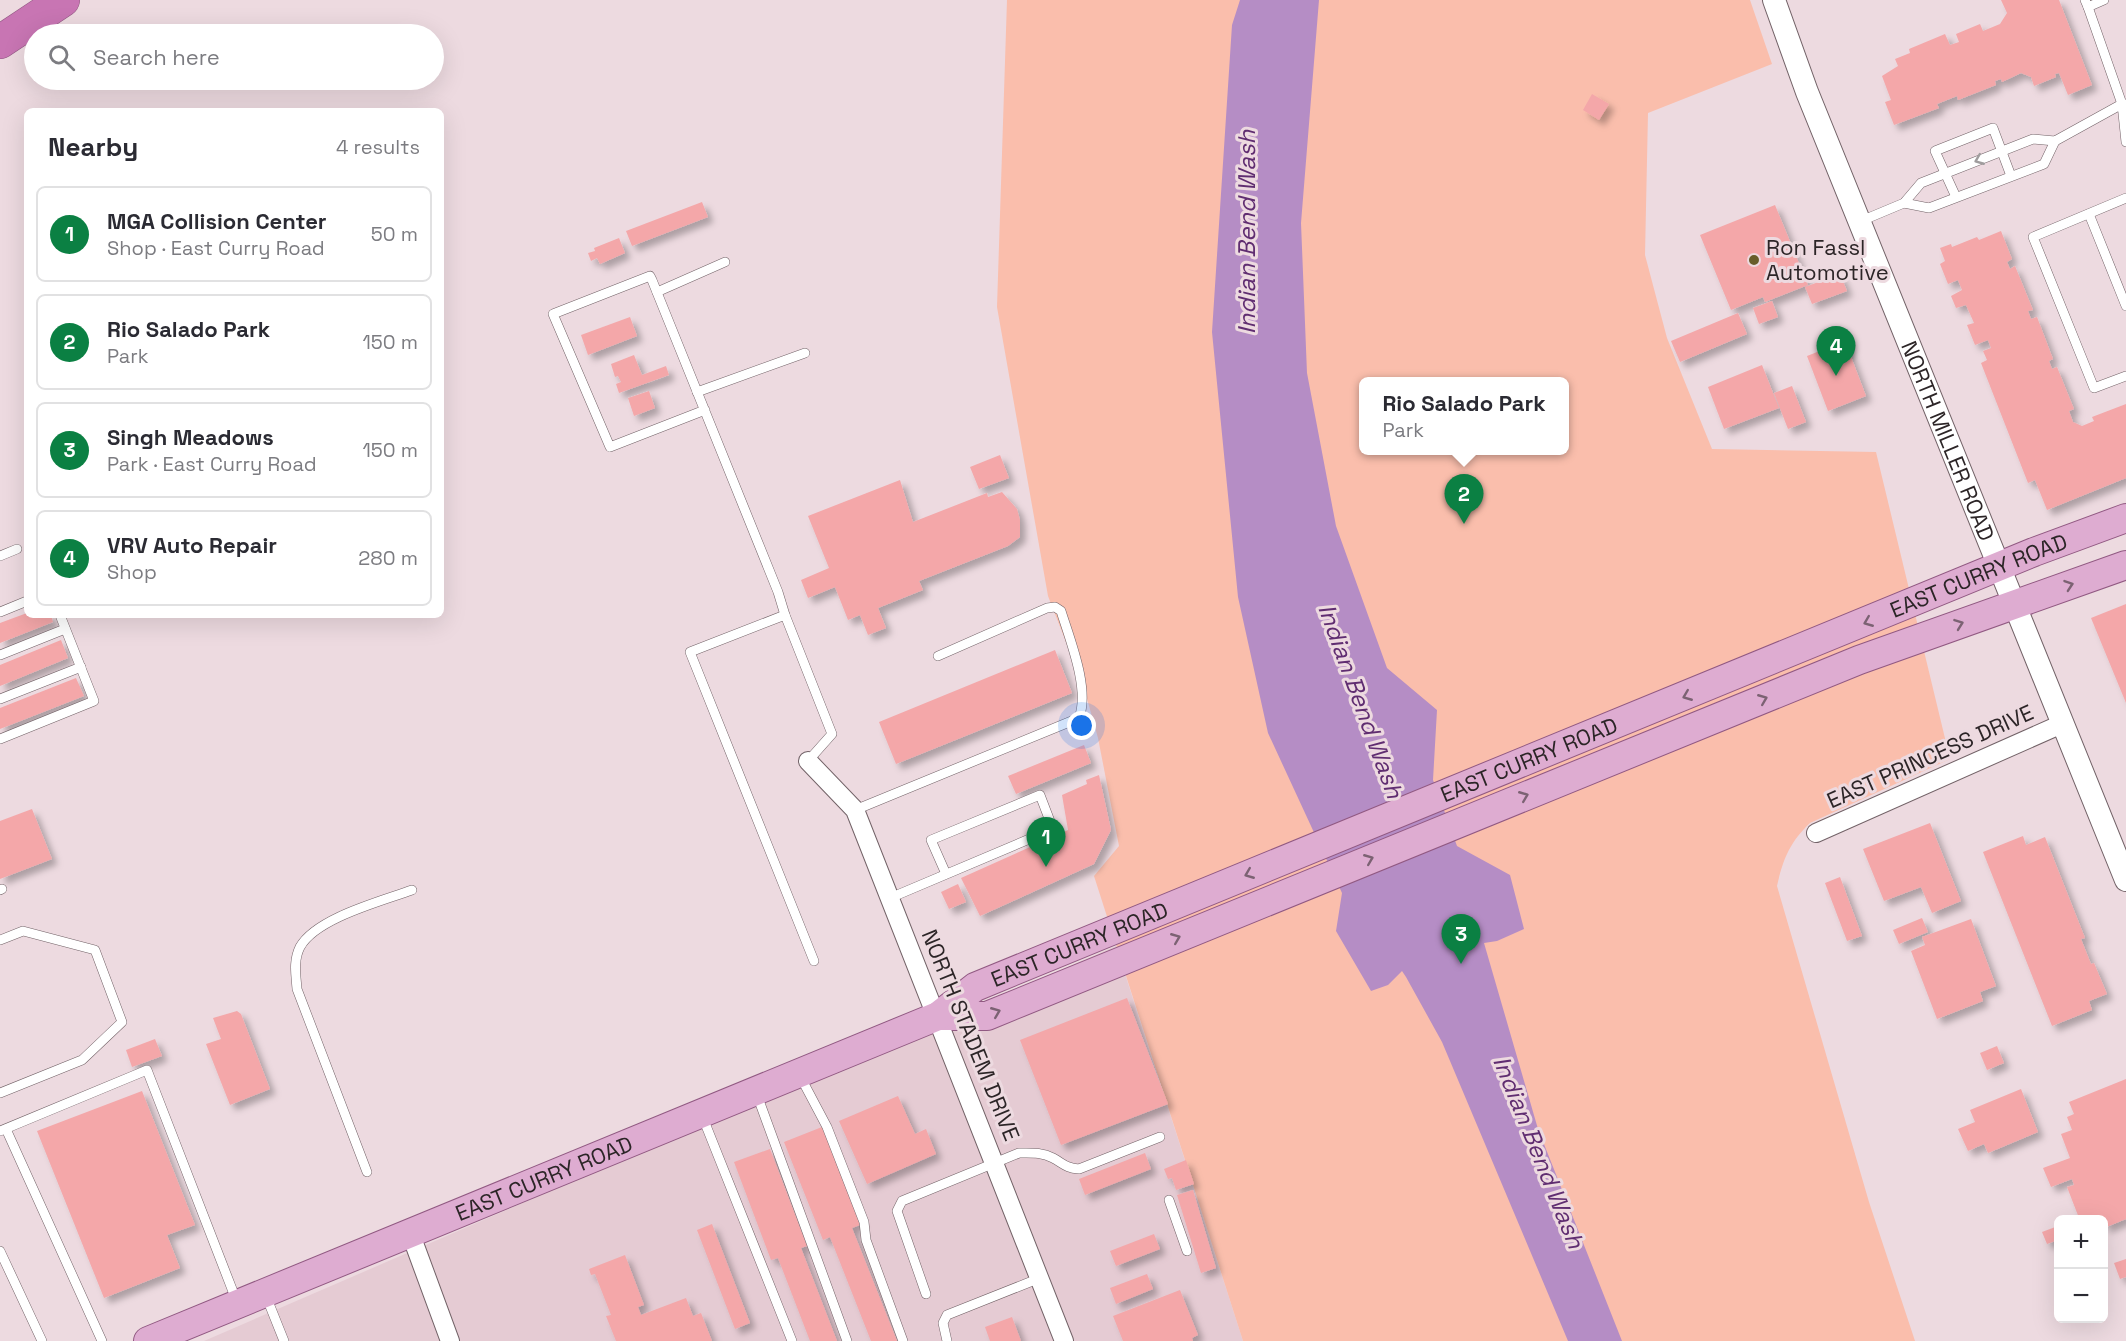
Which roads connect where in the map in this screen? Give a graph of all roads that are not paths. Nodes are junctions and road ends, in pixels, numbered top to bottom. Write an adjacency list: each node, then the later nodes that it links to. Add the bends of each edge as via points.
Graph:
1 (63, 0): 5 (highway)
2 (1774, 0): 18 (street, NORTH MILLER ROAD)
3 (2104, 0): 4 (lane)
4 (2087, 3): 8 (lane)
5 (27, 24)
6 (24, 26): 7 (highway)
7 (0, 42)
8 (2124, 104): 9 (lane); 10 (lane)
9 (2055, 141): 11 (lane, via 2033,139); 13 (lane, via 2044,164)
10 (2126, 142)
11 (2001, 151): 12 (lane, one-way to 12); 12 (lane, via 1993,128 1935,151); 13 (lane)
12 (1946, 174): 14 (lane); 16 (lane, via 1921,183)
13 (2011, 176): 14 (lane)
14 (1956, 197): 16 (lane, via 1929,208)
15 (2126, 198): 17 (lane)
16 (1904, 203): 18 (lane)
17 (2089, 214): 21 (lane); 23 (lane, via 2033,237 2094,388)
18 (1860, 221): 30 (street, NORTH MILLER ROAD)
19 (725, 262): 20 (lane)
20 (657, 292): 24 (lane); 25 (lane, via 647,276 557,311 553,319 610,447)
21 (2126, 306)
22 (805, 353): 24 (lane)
23 (2126, 376)
24 (697, 392): 25 (lane)
25 (705, 410): 34 (lane)
26 (2126, 518): 30 (main road, EAST CURRY ROAD)
27 (17, 549): 28 (lane)
28 (0, 556)
29 (2126, 565): 32 (main road, EAST CURRY ROAD, one-way to 29)
30 (1999, 568): 32 (street, NORTH MILLER ROAD); 52 (main road, EAST CURRY ROAD, one-way to 52, via 975,987)
31 (24, 602): 33 (lane)
32 (2014, 604): 41 (street, NORTH MILLER ROAD); 52 (main road, EAST CURRY ROAD, one-way to 32, via 987,1016 1859,660)
33 (0, 612)
34 (785, 615): 43 (lane, via 832,734); 51 (lane, via 690,652)
35 (61, 618): 36 (lane)
36 (65, 629): 37 (lane); 39 (lane)
37 (0, 655)
38 (938, 656): 44 (lane, via 1055,607 1061,611 1076,658 1083,708 1079,718)
39 (81, 667): 40 (lane); 42 (lane, via 94,700)
40 (0, 699)
41 (2064, 723): 45 (street, EAST PRINCESS DRIVE); 47 (street, NORTH MILLER ROAD)
42 (0, 739)
43 (808, 761): 44 (street, NORTH STADEM DRIVE)
44 (855, 810): 49 (street, NORTH STADEM DRIVE)
45 (1816, 833)
46 (946, 874): 46 (lane, via 1053,829 1040,795 932,840); 49 (lane)
47 (2126, 880)
48 (412, 890): 60 (lane, via 339,918 314,933 301,947 295,966 297,989)
49 (890, 898): 52 (street, NORTH STADEM DRIVE)
50 (0, 940): 55 (lane, via 23,932 95,950 122,1023 82,1060)
51 (814, 961)
52 (938, 1016): 53 (main road, EAST CURRY ROAD); 59 (street, NORTH STADEM DRIVE)
53 (799, 1074): 54 (main road, EAST CURRY ROAD); 76 (lane, via 827,1127 864,1222 866,1240)
54 (756, 1092): 56 (main road, EAST CURRY ROAD); 75 (lane)
55 (0, 1093)
56 (702, 1115): 62 (main road, EAST CURRY ROAD); 74 (lane)
57 (3, 1130): 68 (lane, via 147,1070); 70 (lane)
58 (1160, 1137): 59 (lane, via 1079,1169 1066,1168 1037,1152 1018,1153)
59 (996, 1164): 65 (street, NORTH STADEM DRIVE); 67 (lane, via 902,1201 897,1211)
60 (367, 1172)
61 (1169, 1200): 64 (lane)
62 (411, 1235): 66 (main road, EAST CURRY ROAD); 73 (street)
63 (0, 1251): 69 (lane)
64 (1187, 1251)
65 (1040, 1278): 77 (lane, via 947,1315 943,1323); 78 (street, NORTH STADEM DRIVE)
66 (266, 1294): 68 (main road, EAST CURRY ROAD); 72 (lane)
67 (926, 1294)
68 (238, 1305): 71 (main road, EAST CURRY ROAD)
69 (42, 1341)
70 (102, 1341)
71 (148, 1341)
72 (284, 1341)
73 (450, 1341)
74 (792, 1341)
75 (847, 1341)
76 (903, 1341)
77 (947, 1341)
78 (1064, 1341)

